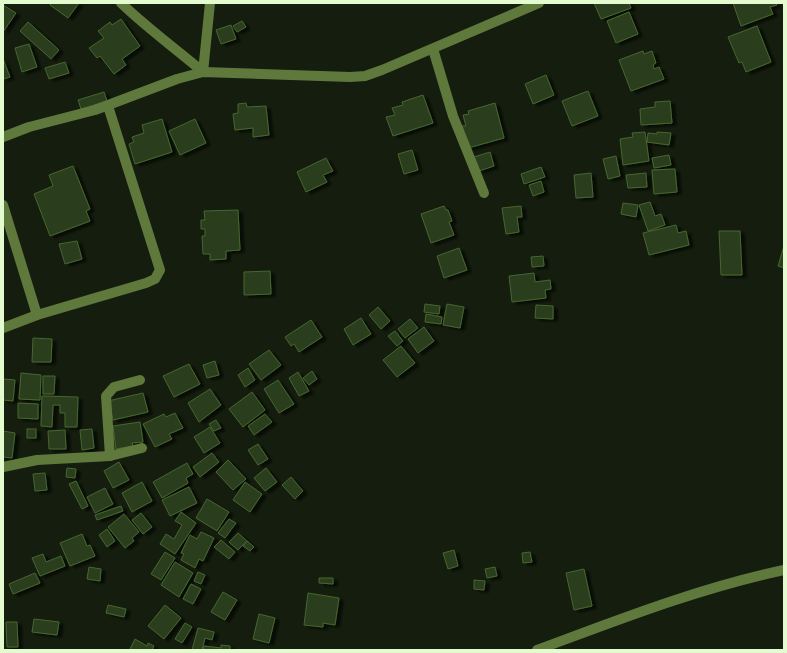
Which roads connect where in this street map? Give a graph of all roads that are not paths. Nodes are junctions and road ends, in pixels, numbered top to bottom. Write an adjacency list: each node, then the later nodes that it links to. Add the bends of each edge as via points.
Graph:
1 (121, 3): 5 (street)
2 (210, 3): 5 (street)
3 (539, 3): 4 (street)
4 (433, 49): 5 (street, via 365,76); 8 (street, via 453,116)
5 (203, 72): 6 (street, via 177,79)
6 (108, 106): 7 (street, via 29,127); 10 (street, via 160,270 155,279 146,283)
7 (3, 137)
8 (484, 193)
9 (3, 206): 10 (street)
10 (36, 315): 11 (street)
11 (3, 328)
12 (140, 380): 14 (street, via 119,384 106,396)
13 (142, 448): 14 (street)
14 (110, 456): 15 (street, via 37,460)
15 (3, 468)
16 (784, 570): 17 (street, via 740,580 635,614)
17 (537, 650)

